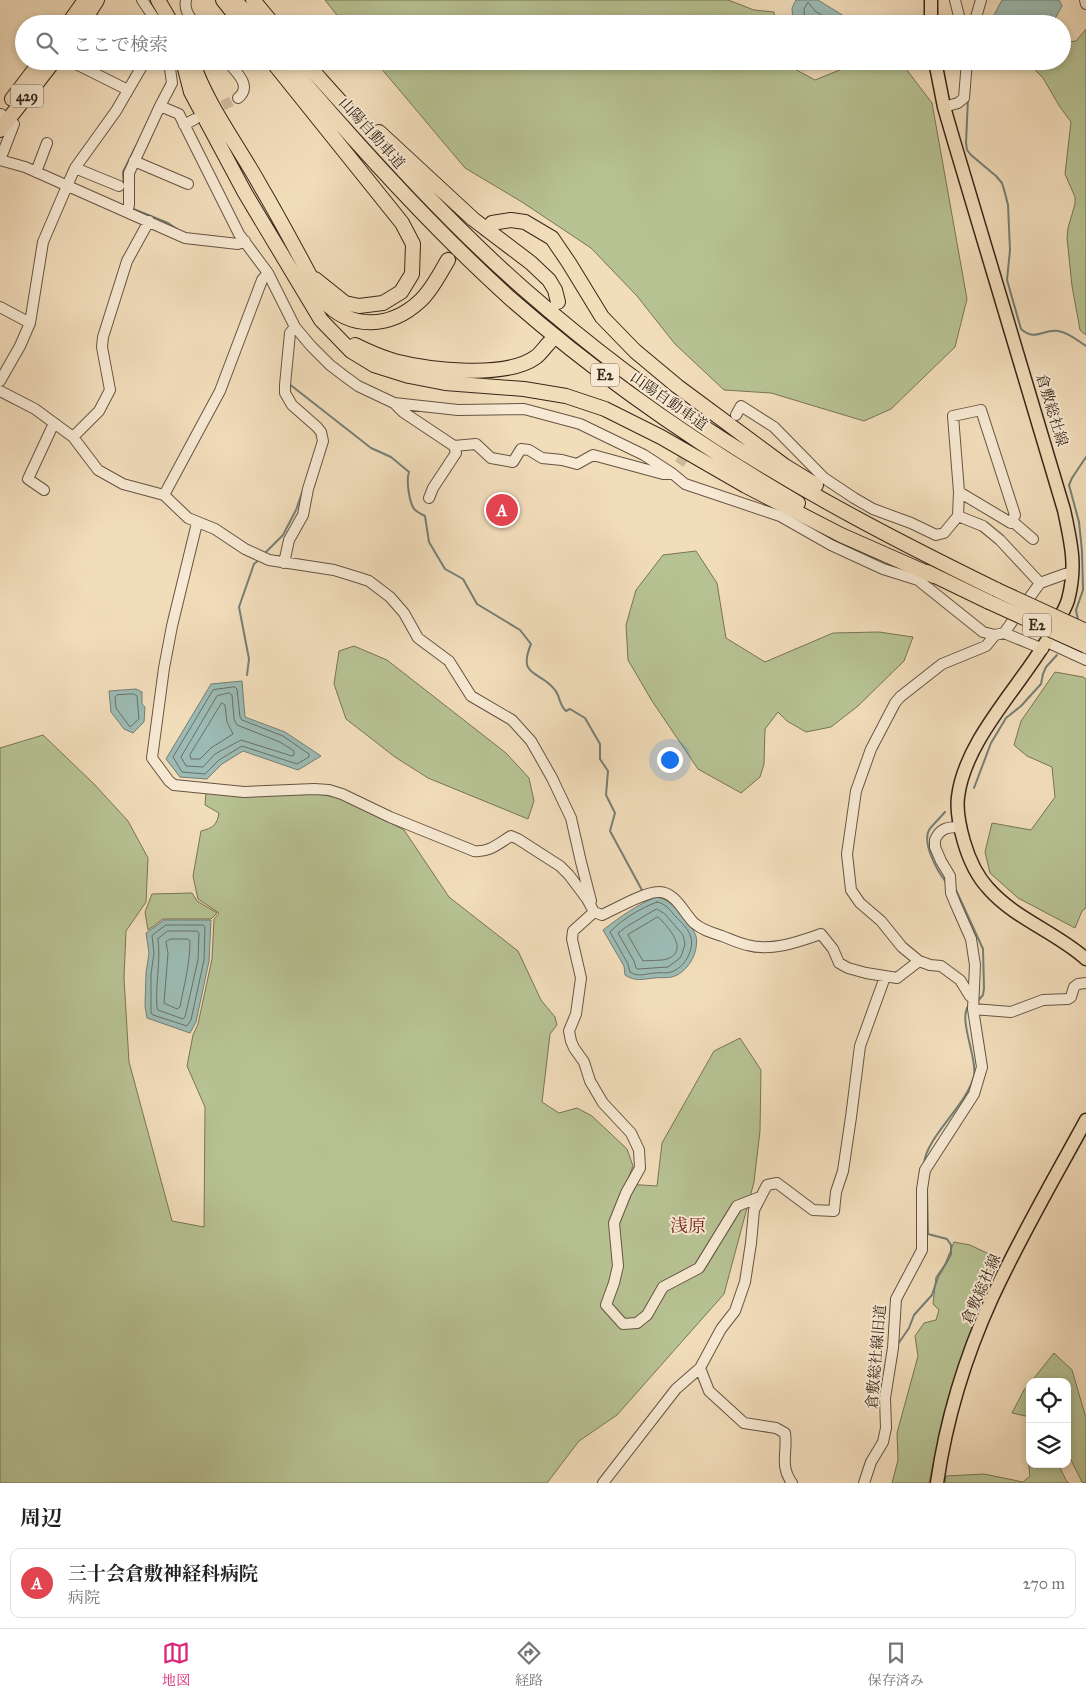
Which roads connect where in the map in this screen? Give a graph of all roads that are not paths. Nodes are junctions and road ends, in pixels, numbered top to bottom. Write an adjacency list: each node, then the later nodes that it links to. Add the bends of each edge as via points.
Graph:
1 (85, 0): 15 (highway)
2 (98, 0): 16 (highway)
3 (142, 0): 17 (street)
4 (158, 0): 18 (highway)
5 (168, 0): 19 (highway)
6 (186, 0): 20 (street)
7 (223, 0): 21 (highway)
8 (235, 0): 22 (highway)
9 (253, 0): 23 (highway)
10 (931, 0): 24 (main road)
11 (955, 0): 25 (street)
12 (981, 0): 26 (street)
13 (1085, 0): 14 (street)
14 (1086, 4)
15 (74, 15)
16 (88, 15)
17 (152, 15)
18 (167, 15)
19 (176, 15)
20 (188, 15)
21 (235, 15)
22 (248, 15)
23 (266, 15)
24 (931, 15)
25 (959, 15)
26 (977, 15)
27 (35, 70): 46 (highway, 429)
28 (46, 70): 46 (highway, 429)
29 (88, 70): 41 (street)
30 (140, 70): 41 (street)
31 (170, 70): 43 (street, via 172,83)
32 (186, 70): 66 (highway, via 191,92 245,193 321,320)
33 (195, 70): 60 (highway, via 201,86)
34 (234, 70): 42 (street, via 245,88)
35 (279, 70): 60 (highway, via 402,223 413,244 412,274 401,292 383,303 359,306 345,303)
36 (294, 70): 88 (highway, 山陽自動車道 / E2, via 438,229 513,300 593,366 650,409 770,487)
37 (312, 70): 86 (highway, 山陽自動車道 / E2, via 487,255 610,360 713,433 769,468)
38 (314, 70): 62 (highway, via 473,219 531,263 555,290)
39 (937, 70): 44 (main road, 倉敷総社線)
40 (966, 70): 44 (street, via 964,98 958,104)
41 (128, 90): 50 (street)
42 (238, 98)
43 (160, 106): 47 (street, via 179,114); 49 (street)
44 (944, 107): 87 (main road, 倉敷総社線, via 1064,510 1073,555)
45 (195, 119): 47 (street)
46 (2, 120): 51 (street, via 14,124 0,160)
47 (184, 125): 58 (street)
48 (47, 143): 51 (street)
49 (134, 161): 52 (street); 55 (street, via 128,177)
50 (75, 168): 53 (street); 54 (street)
51 (36, 172): 53 (street)
52 (188, 184)
53 (67, 186): 55 (street); 64 (street, via 43,242)
54 (119, 186)
55 (128, 208): 56 (street)
56 (149, 220): 58 (street, via 185,238); 73 (street, via 127,261 103,337 110,390 99,411)
57 (492, 224): 86 (highway, via 511,220 525,222 552,238 602,317 649,363 785,466)
58 (241, 243): 61 (street)
59 (448, 260): 60 (highway, via 422,300 406,312 380,322 356,321 339,314 316,290)
60 (309, 273)
61 (266, 275): 65 (street); 79 (street, via 220,391)
62 (558, 302)
63 (0, 307): 64 (street)
64 (30, 323): 68 (street)
65 (293, 329): 70 (street, via 358,386); 85 (street, via 286,369 288,399 317,427 323,441 303,515 289,540)
66 (339, 337): 67 (highway, via 394,361 442,369 488,371 524,363 536,357); 88 (highway, via 351,351 374,365 409,376 445,383 524,389 566,396 605,408 841,535)
67 (550, 343)
68 (0, 381)
69 (0, 391): 72 (street)
70 (394, 402): 74 (street, via 403,412); 76 (street, via 458,410 524,409 580,424 644,455)
71 (736, 416): 81 (street, via 742,406 774,428 824,478 873,509 936,535 944,533)
72 (54, 423): 73 (street); 77 (street, via 28,479)
73 (73, 438): 79 (street, via 98,470 123,484)
74 (454, 446): 76 (street, via 476,444 491,458 513,462 521,449 542,458 577,464 594,454); 80 (street, via 456,453)
75 (679, 464): 76 (street)
76 (673, 474): 91 (street, via 685,484 780,516 874,565 918,580 983,632)
77 (44, 490)
78 (959, 492): 81 (street); 82 (street); 82 (street, via 953,416 981,410 1015,515)
79 (164, 495): 83 (street, via 188,518)
80 (429, 498)
81 (958, 516): 89 (street, via 983,526)
82 (1012, 521): 84 (street)
83 (197, 522): 85 (street, via 215,529 260,557); 96 (street, via 169,643 152,758 168,781 174,785 244,792 329,790 474,851 488,851 511,836 560,866)
84 (1033, 539)
85 (284, 563): 96 (street, via 334,570 369,581 404,613 418,638 449,661 471,696 520,726 536,748 571,818)
86 (942, 563): 90 (highway, 山陽自動車道 / E2, bridge)
87 (1073, 573): 89 (street); 92 (main road, 倉敷総社線, via 1068,600)
88 (934, 576): 93 (highway, 山陽自動車道 / E2, bridge)
89 (1040, 583): 91 (street)
90 (1086, 631)
91 (999, 634): 92 (street); 98 (street, via 986,646 942,664 900,697 871,749 856,790 847,854 852,890 860,903)
92 (1045, 645): 94 (street); 95 (main road, 倉敷総社線, via 986,730 965,770 958,798)
93 (1086, 646)
94 (1086, 660)
95 (959, 827): 97 (main road, 倉敷総社線, via 975,871 988,889); 101 (street, 倉敷総社線旧道, via 942,830 935,840 935,847 950,876 951,893 971,939 975,965)
96 (594, 912): 99 (street, via 602,915 650,894 666,893 702,929 757,947 773,947 821,934 839,963); 103 (street, via 574,931 572,939 581,978 576,1014 569,1031 574,1048 584,1062 602,1103 631,1132 639,1150 640,1168 614,1223 618,1266 606,1304 622,1324 637,1323 647,1315 663,1287 699,1268 736,1206)
97 (1086, 959)
98 (919, 961): 99 (street, via 897,978); 101 (street, via 941,966 960,980)
99 (885, 977): 103 (street, via 860,1046 834,1210 813,1210 777,1183 767,1185)
100 (1086, 983): 101 (street, via 1074,987 1071,997 1043,1000 1011,1012)
101 (973, 1003): 107 (street, 倉敷総社線旧道, via 982,1067 974,1094 925,1170 922,1250 896,1299 885,1398 886,1428)
102 (1086, 1120): 108 (main road, 倉敷総社線, via 991,1300 955,1402)
103 (760, 1197): 104 (street, via 754,1210 745,1282 735,1311 720,1329)
104 (700, 1368): 105 (street, via 676,1389); 106 (street, via 709,1391 744,1423 776,1428 785,1433 784,1465)
105 (603, 1483)
106 (792, 1483)
107 (864, 1483)
108 (936, 1483)

